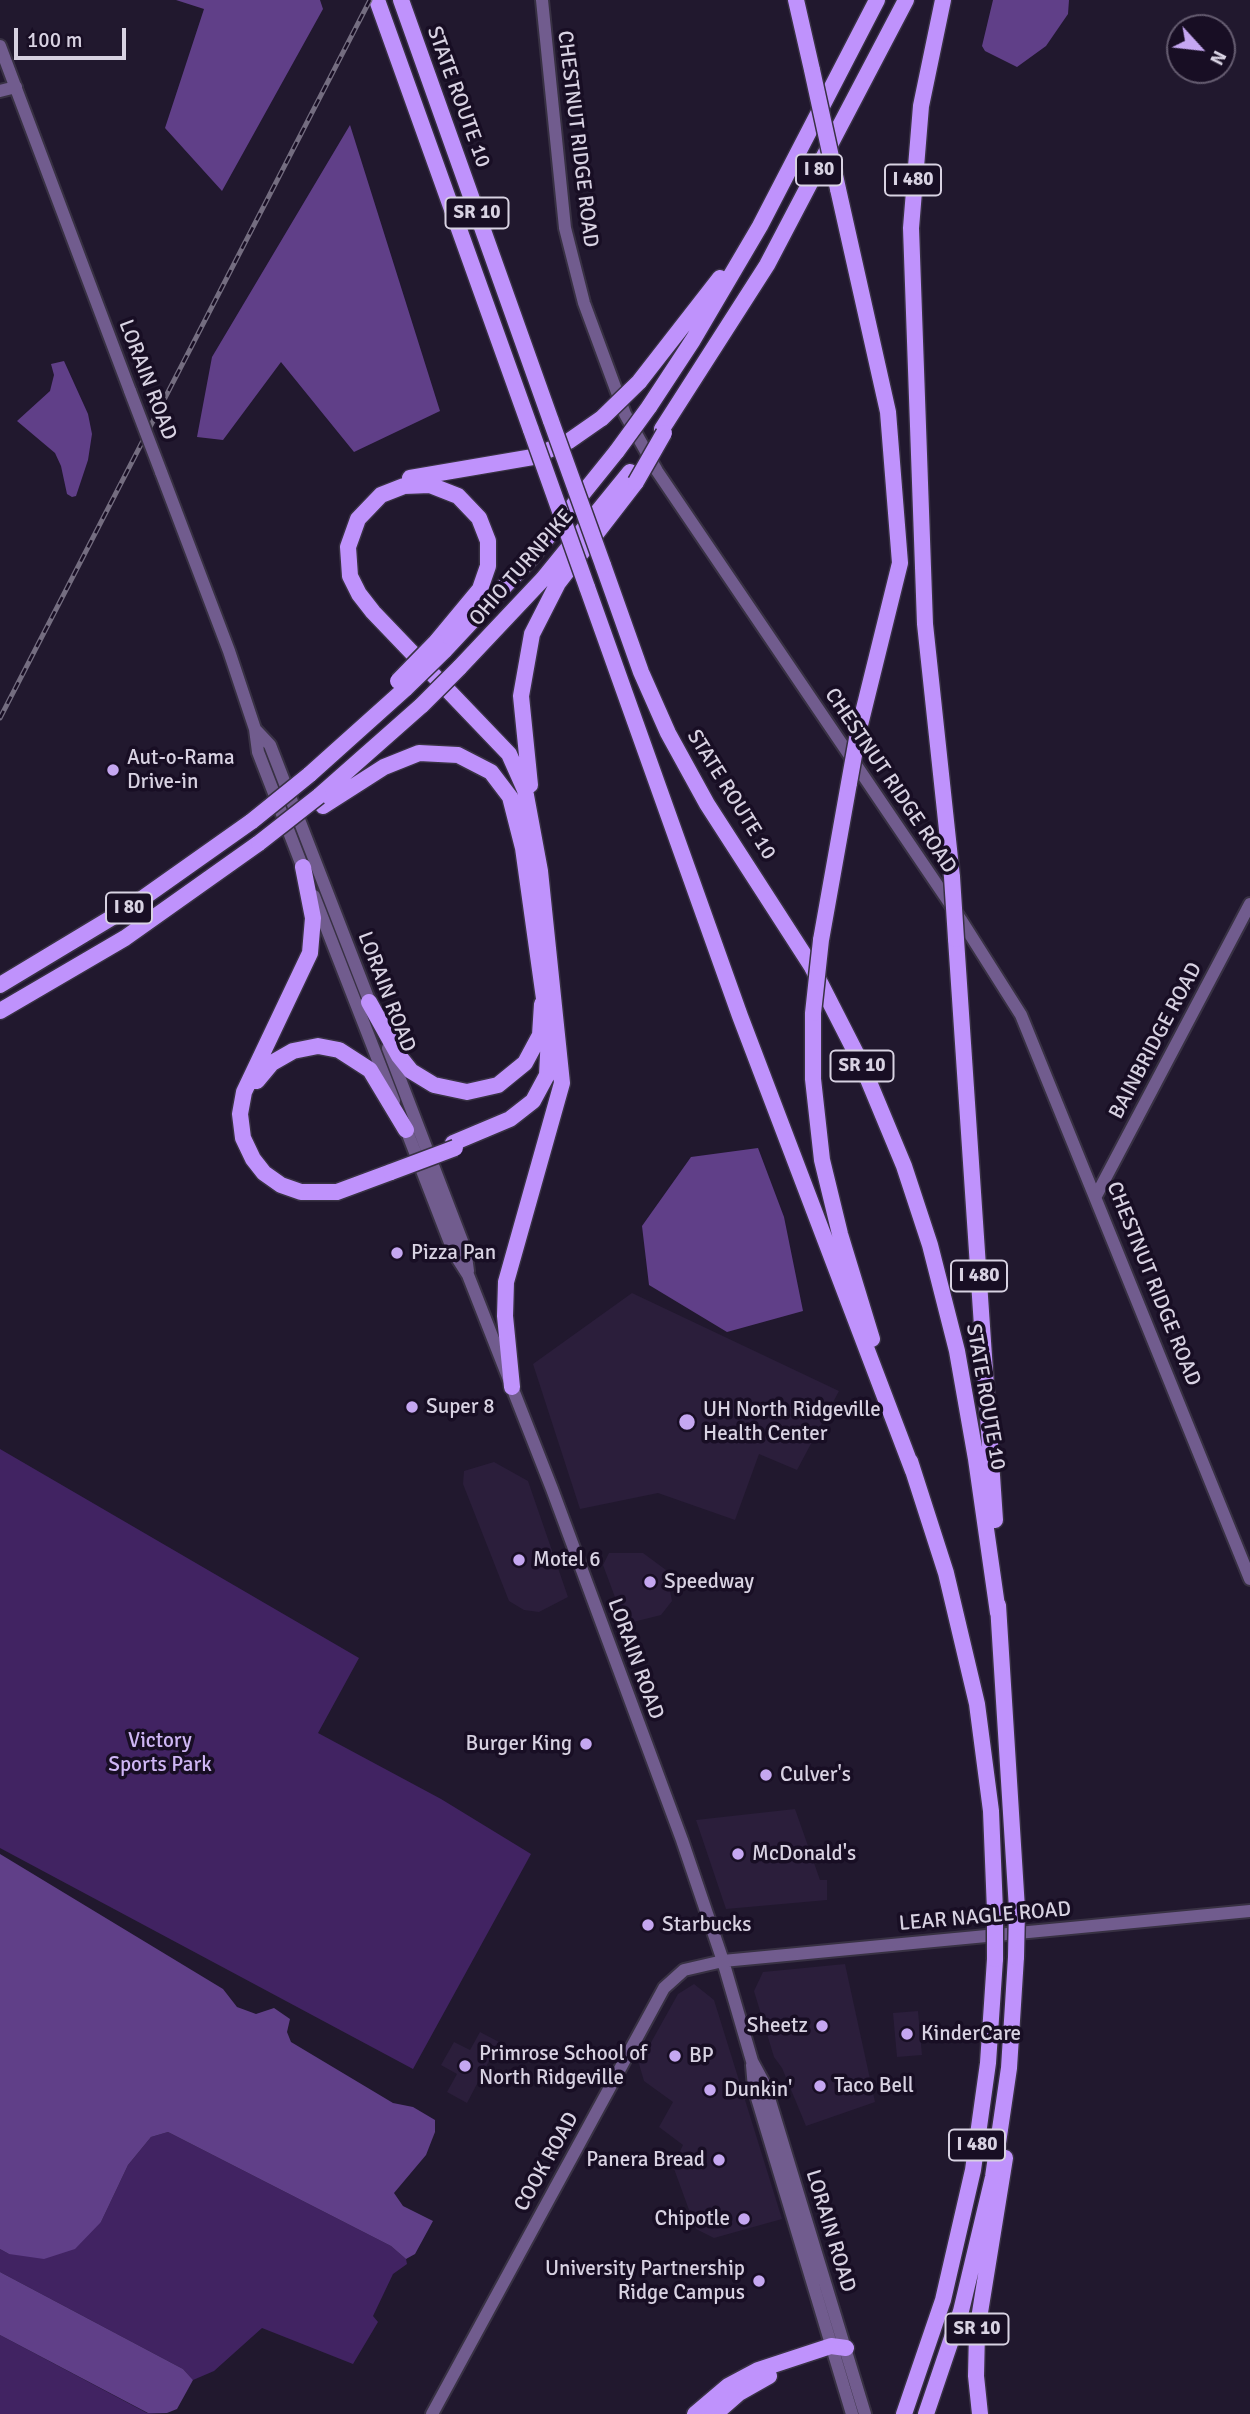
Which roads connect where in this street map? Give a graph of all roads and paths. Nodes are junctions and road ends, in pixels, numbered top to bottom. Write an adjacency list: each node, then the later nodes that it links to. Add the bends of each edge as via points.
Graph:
1 (377, 0): 32 (highway, STATE ROUTE 10 / SR 10, bridge, via 740,1016)
2 (542, 0): 29 (street, CHESTNUT RIDGE ROAD, via 565,228 584,303 625,414 657,471 1005,986 1035,1045)
3 (796, 0): 32 (highway, I 480, bridge, via 888,412 900,563 858,733 821,940 813,1013 814,1092 826,1179)
4 (877, 0): 11 (highway, OHIO TURNPIKE / I 80)
5 (906, 0): 12 (highway, OHIO TURNPIKE / I 80, via 788,229)
6 (943, 0): 34 (highway, I 480, bridge, via 921,106 911,228 925,624 952,877)
7 (402, 3): 34 (highway, STATE ROUTE 10 / SR 10, bridge, via 641,672 677,751 812,967 862,1065 904,1166 934,1258 957,1351)
8 (0, 46): 9 (street, LORAIN ROAD)
9 (16, 87): 10 (street); 14 (street, LORAIN ROAD, bridge)
10 (0, 91)
11 (760, 226): 13 (highway, OHIO TURNPIKE / I 80, bridge, via 693,341 617,451 530,559); 17 (highway, bridge, via 639,382 578,437 533,457 386,485 361,504 343,539 343,570 357,602 507,762 522,801)
12 (633, 477): 15 (highway, OHIO TURNPIKE / I 80, bridge, via 460,667); 16 (highway, via 558,583 532,634 521,696)
13 (440, 646): 16 (highway, via 480,589 488,566 488,541 480,519 458,496 429,485 404,486 376,499 354,525 348,554 353,583 373,612 503,746 520,775); 21 (highway, I 80, bridge, via 369,711 344,744 252,821 136,903)
14 (255, 729): 18 (street, LORAIN ROAD, via 258,752); 19 (street, LORAIN ROAD, via 270,746)
15 (321, 801): 17 (highway, via 402,758 451,753 479,764 503,785); 24 (highway, I 80, bridge, via 103,952)
16 (534, 833): 25 (highway)
17 (523, 848): 22 (highway)
18 (303, 867): 19 (street, LORAIN ROAD); 28 (highway, via 313,918 310,953 244,1092 240,1114 243,1138 264,1172 300,1192 337,1192)
19 (320, 894): 23 (street, LORAIN ROAD); 26 (street, LORAIN ROAD)
20 (1250, 904): 29 (street, BAINBRIDGE ROAD)
21 (0, 985)
22 (542, 991): 23 (highway, via 541,1029 529,1058 503,1082 473,1092 440,1088 411,1071); 27 (highway, via 550,1052 542,1089 517,1116)
23 (369, 1002): 30 (street, LORAIN ROAD, via 465,1249)
24 (0, 1011)
25 (557, 1033): 27 (highway, via 554,1076 540,1105 513,1125); 31 (highway, via 560,1096 506,1282)
26 (406, 1130): 28 (highway, via 370,1070 353,1056 334,1049 312,1047 287,1053 268,1066 253,1088 247,1115 250,1137 261,1159 281,1177 323,1187); 30 (street, LORAIN ROAD, via 454,1253)
27 (454, 1146): 28 (highway, bridge)
28 (390, 1170)
29 (1096, 1196): 33 (street, CHESTNUT RIDGE ROAD)
30 (468, 1275): 31 (street, LORAIN ROAD)
31 (512, 1387): 36 (street, LORAIN ROAD)
32 (913, 1471): 44 (highway, I 480, bridge, via 946,1573 977,1704 991,1811 995,1959 985,2090 968,2197 940,2309)
33 (1250, 1580)
34 (998, 1613): 37 (highway, I 480, bridge, via 1017,1909)
35 (1250, 1911): 36 (street, LEAR NAGLE ROAD)
36 (723, 1961): 38 (street, LORAIN ROAD, via 752,2061 765,2085); 39 (street, COOK ROAD, via 684,1970 664,1988)
37 (1006, 2096): 45 (highway, I 480, via 978,2244); 46 (highway, SR 10, via 1005,2170 977,2331)
38 (837, 2350): 40 (highway, via 747,2375); 41 (highway, via 764,2378); 42 (street, LORAIN ROAD); 43 (street, LORAIN ROAD)
39 (432, 2414)
40 (695, 2414)
41 (715, 2414)
42 (852, 2414)
43 (865, 2414)
44 (904, 2414)
45 (926, 2414)
46 (980, 2414)

